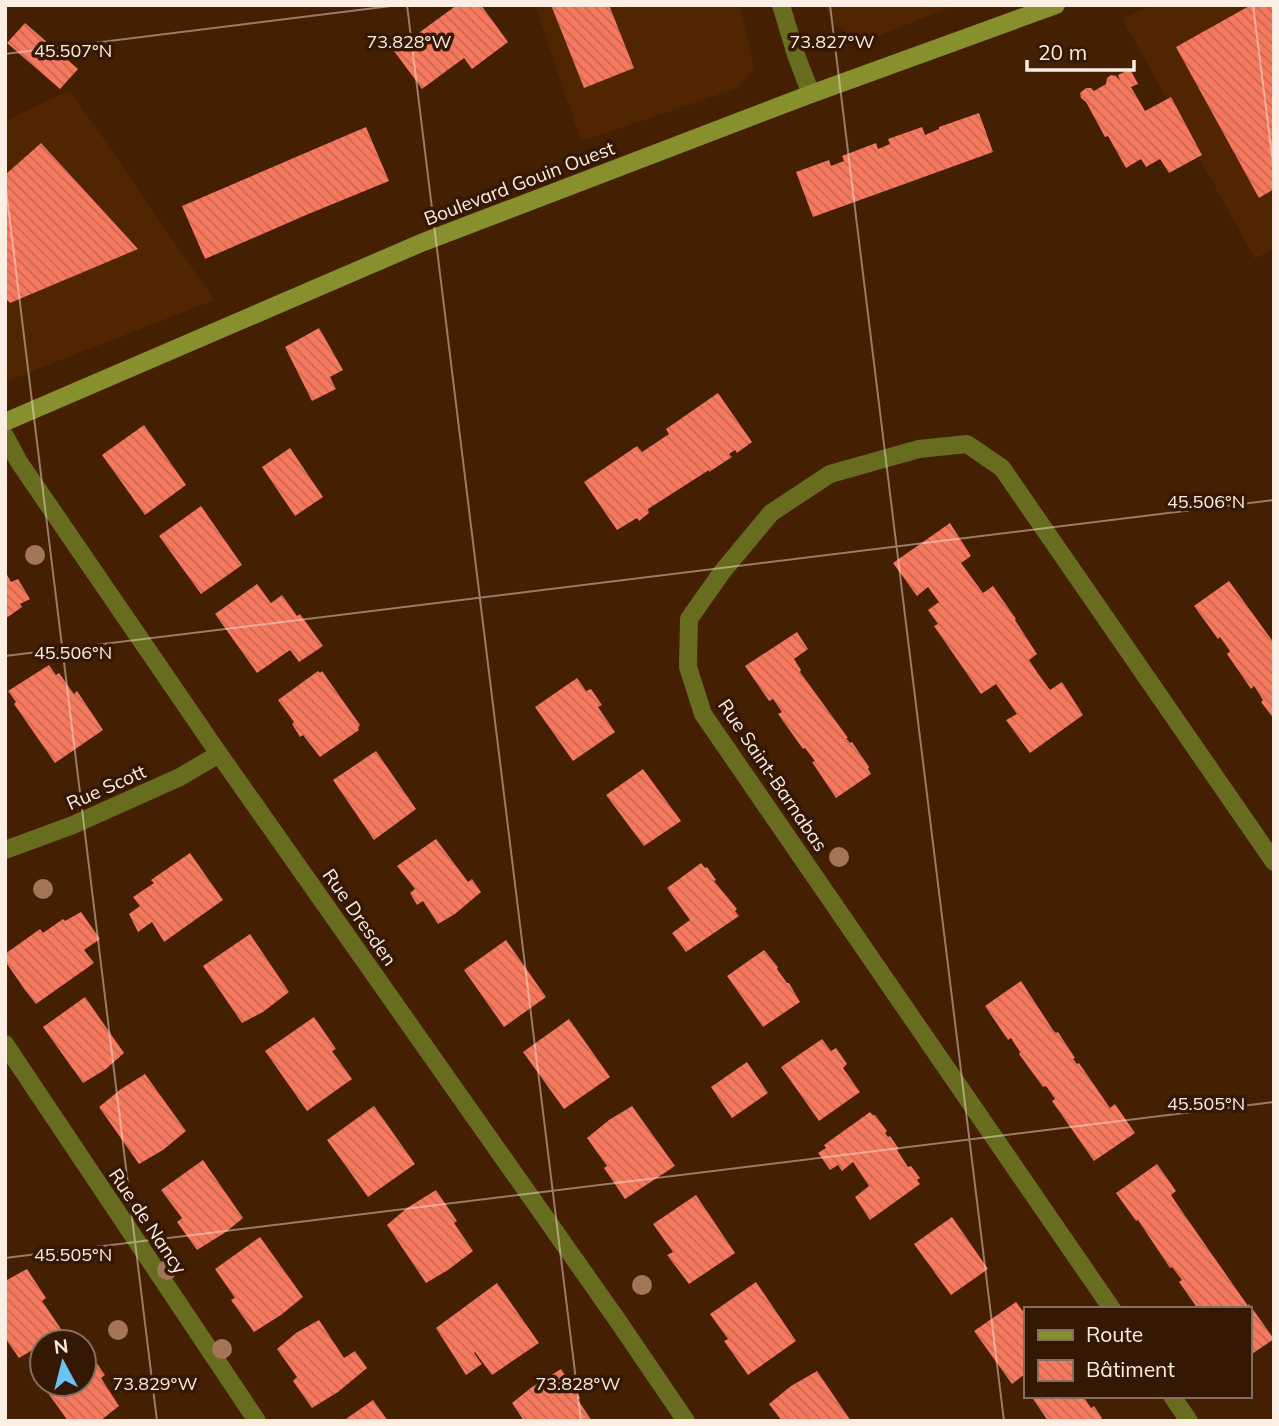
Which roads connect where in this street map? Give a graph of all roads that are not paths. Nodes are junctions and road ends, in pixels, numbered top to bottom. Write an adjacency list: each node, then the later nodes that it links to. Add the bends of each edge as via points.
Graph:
1 (780, 5): 3 (street)
2 (1056, 5): 3 (street, Boulevard Gouin Ouest)
3 (811, 94): 4 (street, Boulevard Gouin Ouest, via 421,243)
4 (5, 422)
5 (5, 436): 6 (street, Rue Dresden)
6 (219, 754): 7 (street, Rue Scott, via 168,783); 13 (street, Rue Dresden)
7 (5, 850)
8 (1274, 862): 10 (street, Rue Saint-Barnabas, via 1002,468 967,444 919,449 830,474 771,513 689,619 688,667 703,714)
9 (5, 1044): 12 (street, Rue de Nancy)
10 (1111, 1307)
11 (1173, 1398): 14 (street)
12 (257, 1421)
13 (685, 1421)
14 (1189, 1421)

